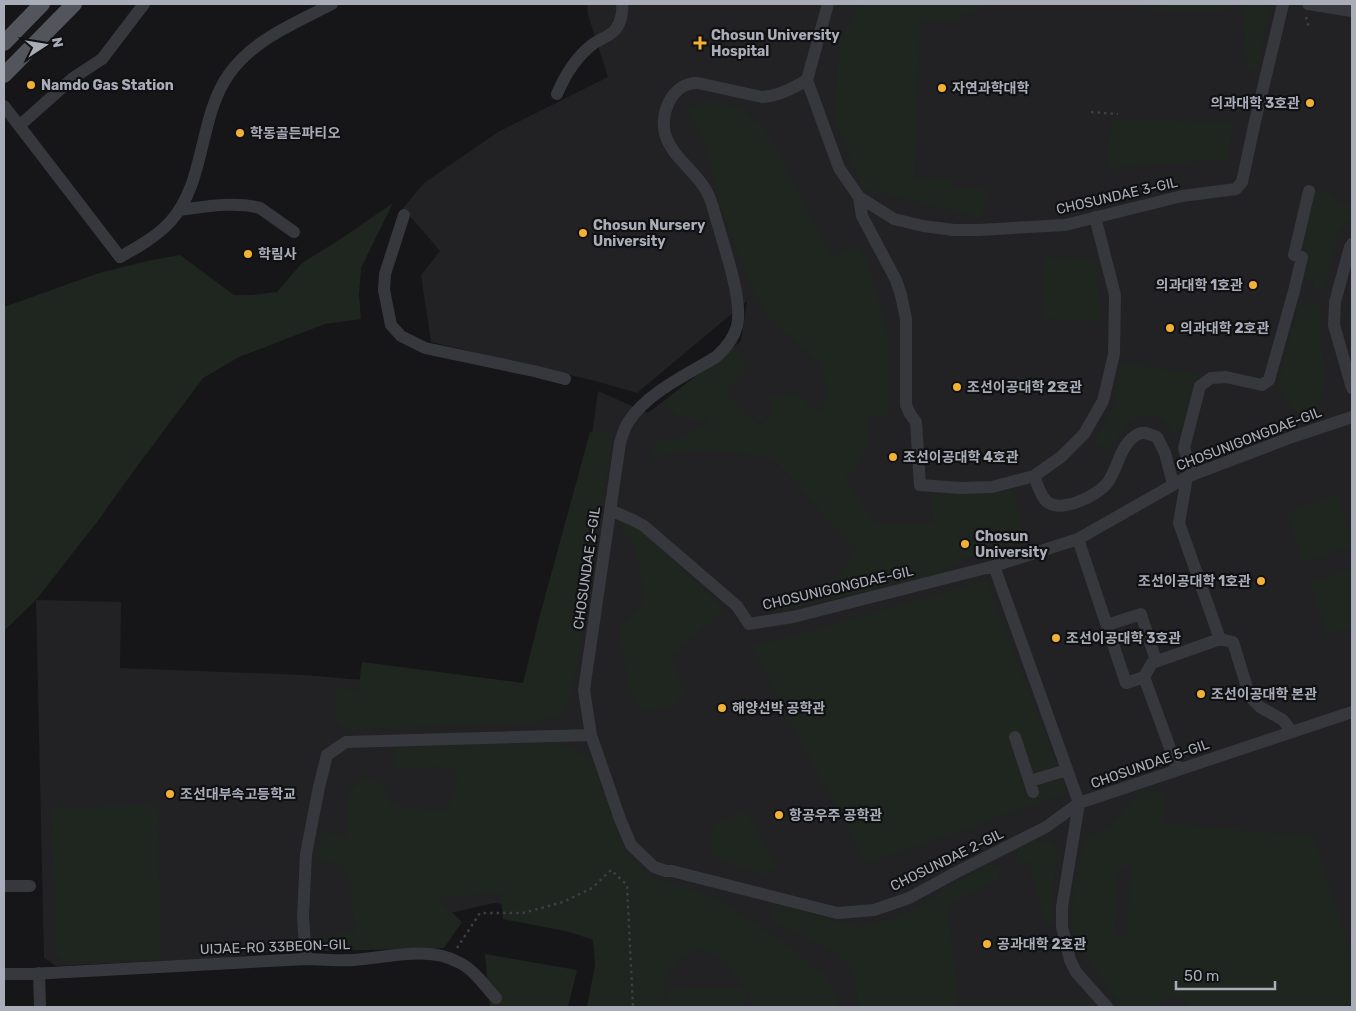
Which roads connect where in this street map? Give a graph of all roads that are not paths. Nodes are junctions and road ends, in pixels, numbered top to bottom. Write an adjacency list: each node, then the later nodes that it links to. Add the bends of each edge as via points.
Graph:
1 (42, 4): 11 (main road)
2 (74, 4): 14 (main road)
3 (144, 4): 18 (street, via 102,59 72,78)
4 (332, 4): 21 (street, via 260,43 236,64 214,102 191,185)
5 (622, 4): 16 (street, via 615,30 591,45 566,74)
6 (840, 4): 9 (street)
7 (1283, 4): 23 (street, CHOSUNDAE 3-GIL, via 1242,182 1236,189 1182,196)
8 (1308, 4): 10 (street)
9 (827, 9): 15 (street)
10 (1352, 11)
11 (4, 43)
12 (4, 47): 13 (main road, via 7,53)
13 (4, 57)
14 (4, 75)
15 (807, 80): 20 (street, CHOSUNDAE 3-GIL, via 839,168); 32 (street, CHOSUNDAE 2-GIL, via 769,97 690,83 676,92 668,104 664,116 666,137 671,148 708,192 736,291 738,324 725,350 654,395 627,423 620,443)
16 (557, 94)
17 (4, 106): 18 (street)
18 (20, 126): 21 (street, via 120,257 160,232)
19 (1309, 191): 30 (street, via 1294,254 1302,257 1269,380 1262,385 1226,377 1211,378 1200,386 1184,448)
20 (859, 197): 23 (street, CHOSUNDAE 3-GIL, via 894,220 954,230 1065,225); 29 (street, via 862,216 896,280 904,306 906,405 916,422 920,485 992,487)
21 (179, 210): 24 (street, via 237,205 260,208)
22 (404, 215): 26 (street, via 385,274 384,290 391,325 401,336 425,348)
23 (1096, 217): 29 (street, via 1115,295 1114,354 1103,401 1076,443 1061,458)
24 (294, 232)
25 (1352, 244): 27 (street, via 1335,302 1334,325)
26 (565, 379)
27 (1352, 388)
28 (1352, 417): 30 (street, CHOSUNIGONGDAE-GIL)
29 (1034, 476): 31 (street, via 1039,490 1054,506 1077,502 1098,492 1107,483 1127,443 1143,432 1157,437 1166,453)
30 (1189, 476): 31 (street, CHOSUNIGONGDAE-GIL); 36 (street, via 1179,523)
31 (1173, 484): 33 (street, CHOSUNIGONGDAE-GIL)
32 (610, 510): 34 (street, CHOSUNIGONGDAE-GIL, via 644,526 737,606 749,624 794,617); 41 (street, CHOSUNDAE 2-GIL, via 584,690)
33 (1078, 539): 34 (street, CHOSUNIGONGDAE-GIL); 35 (street)
34 (994, 566): 43 (street)
35 (1107, 625): 37 (street, via 1141,614); 38 (street, via 1126,683)
36 (1220, 639): 37 (street); 40 (street, via 1233,642 1250,697 1283,720)
37 (1156, 661): 38 (street)
38 (1144, 677): 44 (street)
39 (1352, 712): 40 (street, CHOSUNDAE 5-GIL)
40 (1292, 732): 44 (street, CHOSUNDAE 5-GIL)
41 (590, 735): 45 (street, CHOSUNDAE 2-GIL, via 631,845 654,867 837,914 874,910 909,898 1046,827); 48 (street, via 346,742 327,755 306,854 303,917)
42 (1015, 736): 43 (street, via 1031,787)
43 (1067, 770): 45 (street)
44 (1178, 770): 45 (street, CHOSUNDAE 5-GIL)
45 (1079, 803): 53 (street, CHOSUNDAE 5-GIL, via 1062,907 1062,927 1076,972)
46 (4, 886): 47 (street)
47 (30, 886)
48 (306, 959): 49 (street, UIJAE-RO 33BEON-GIL); 51 (street, UIJAE-RO 33BEON-GIL, via 351,960 418,954 449,958 467,968)
49 (39, 973): 50 (street, UIJAE-RO 33BEON-GIL); 52 (street)
50 (4, 974)
51 (496, 998)
52 (40, 1007)
53 (1107, 1007)

